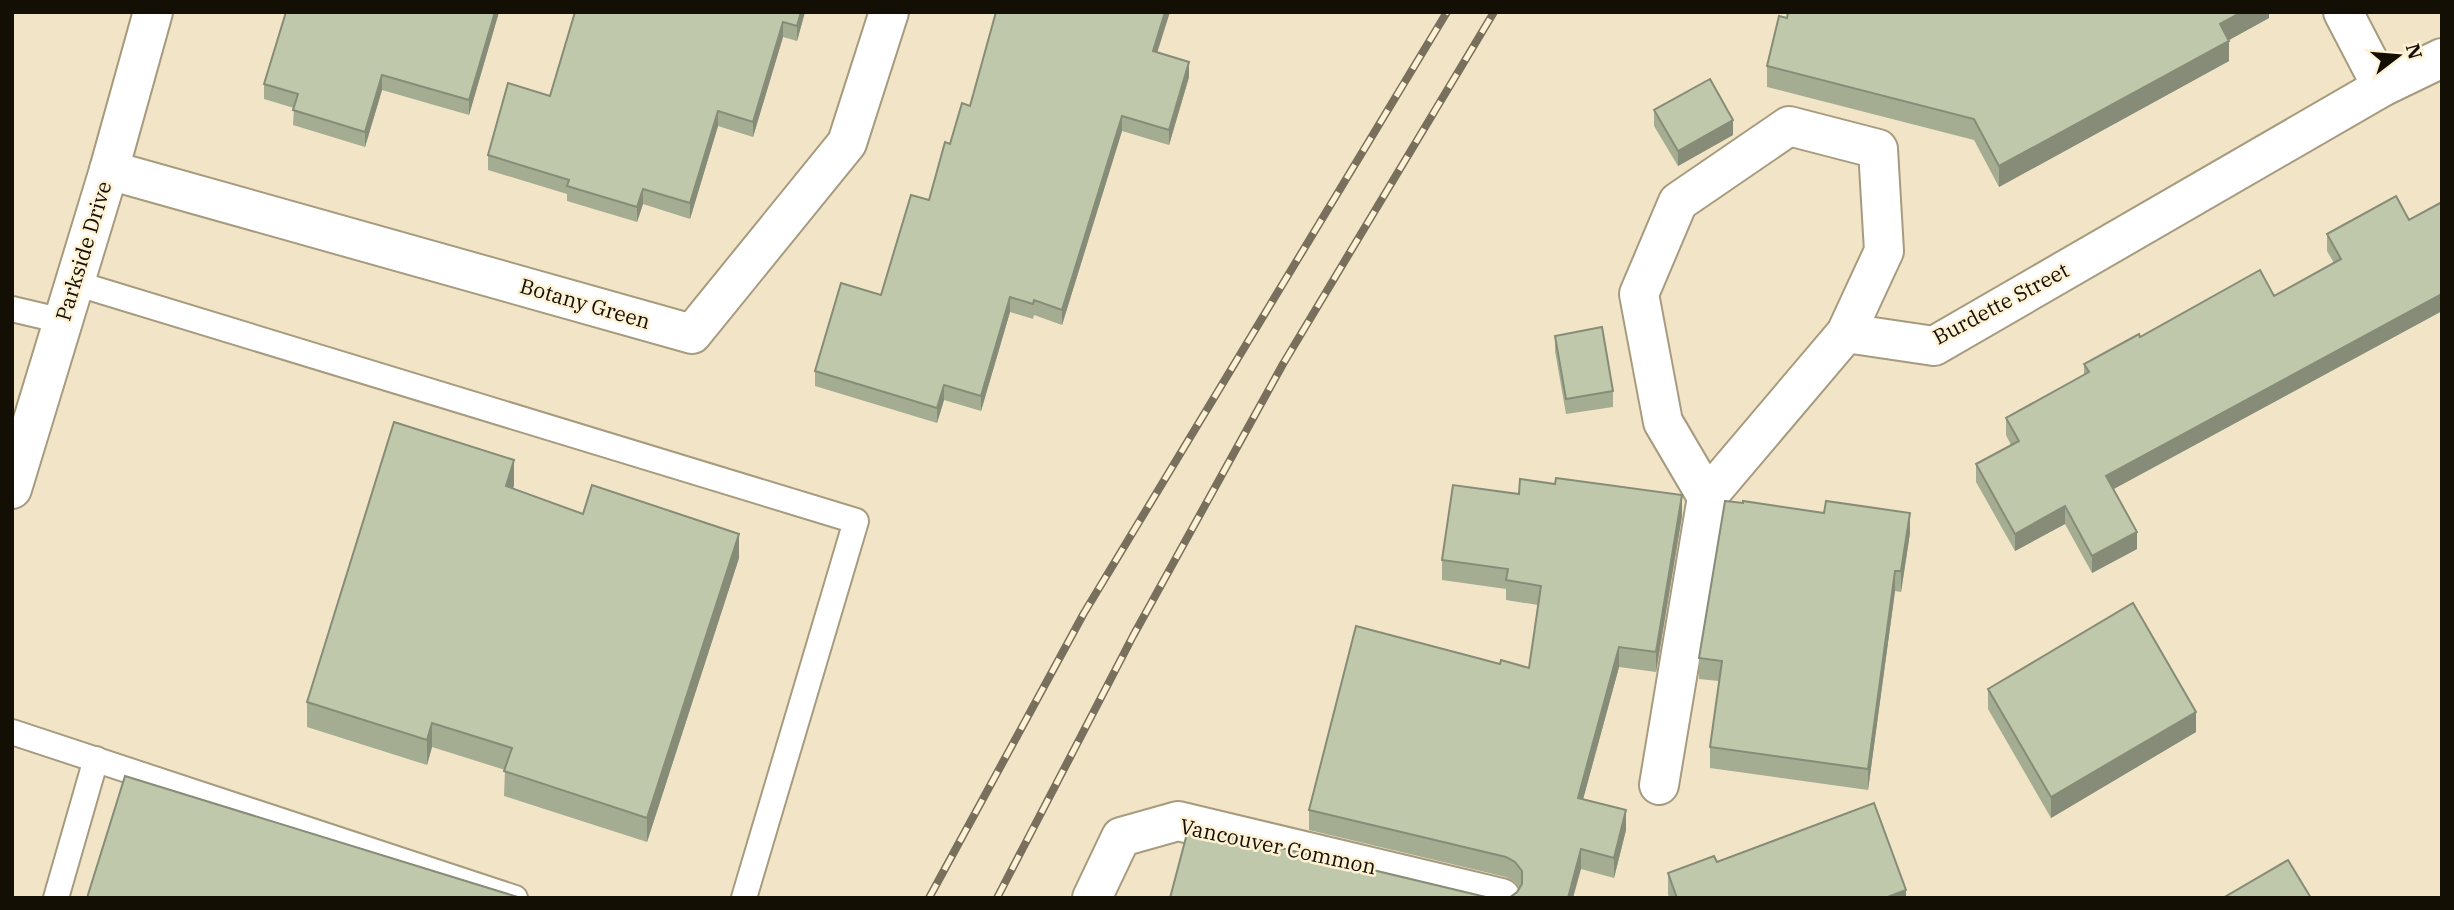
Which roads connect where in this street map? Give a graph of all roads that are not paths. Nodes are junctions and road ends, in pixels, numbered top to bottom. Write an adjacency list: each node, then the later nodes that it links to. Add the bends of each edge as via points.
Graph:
1 (153, 12): 6 (street, Parkside Drive)
2 (889, 12): 6 (street, Botany Green, via 847,143 692,334)
3 (2343, 12): 5 (street)
4 (2442, 58): 5 (street, Burdette Street)
5 (2382, 87): 10 (street, Burdette Street, via 1934,346)
6 (109, 170): 7 (street, Parkside Drive)
7 (75, 283): 9 (street, Parkside Drive); 18 (lane, via 856,521)
8 (12, 309): 9 (lane)
9 (63, 321): 11 (street, Parkside Drive)
10 (1846, 333): 12 (street); 12 (street, via 1884,251 1878,149 1789,126 1678,202 1639,294 1663,422)
11 (15, 473)
12 (1707, 497): 15 (street)
13 (12, 732): 14 (lane)
14 (96, 759): 16 (lane); 17 (lane)
15 (1658, 785)
16 (56, 898)
17 (515, 898)
18 (744, 898)
19 (1092, 898): 20 (street, Vancouver Common, via 1121,837 1178,821)
20 (1501, 898)

